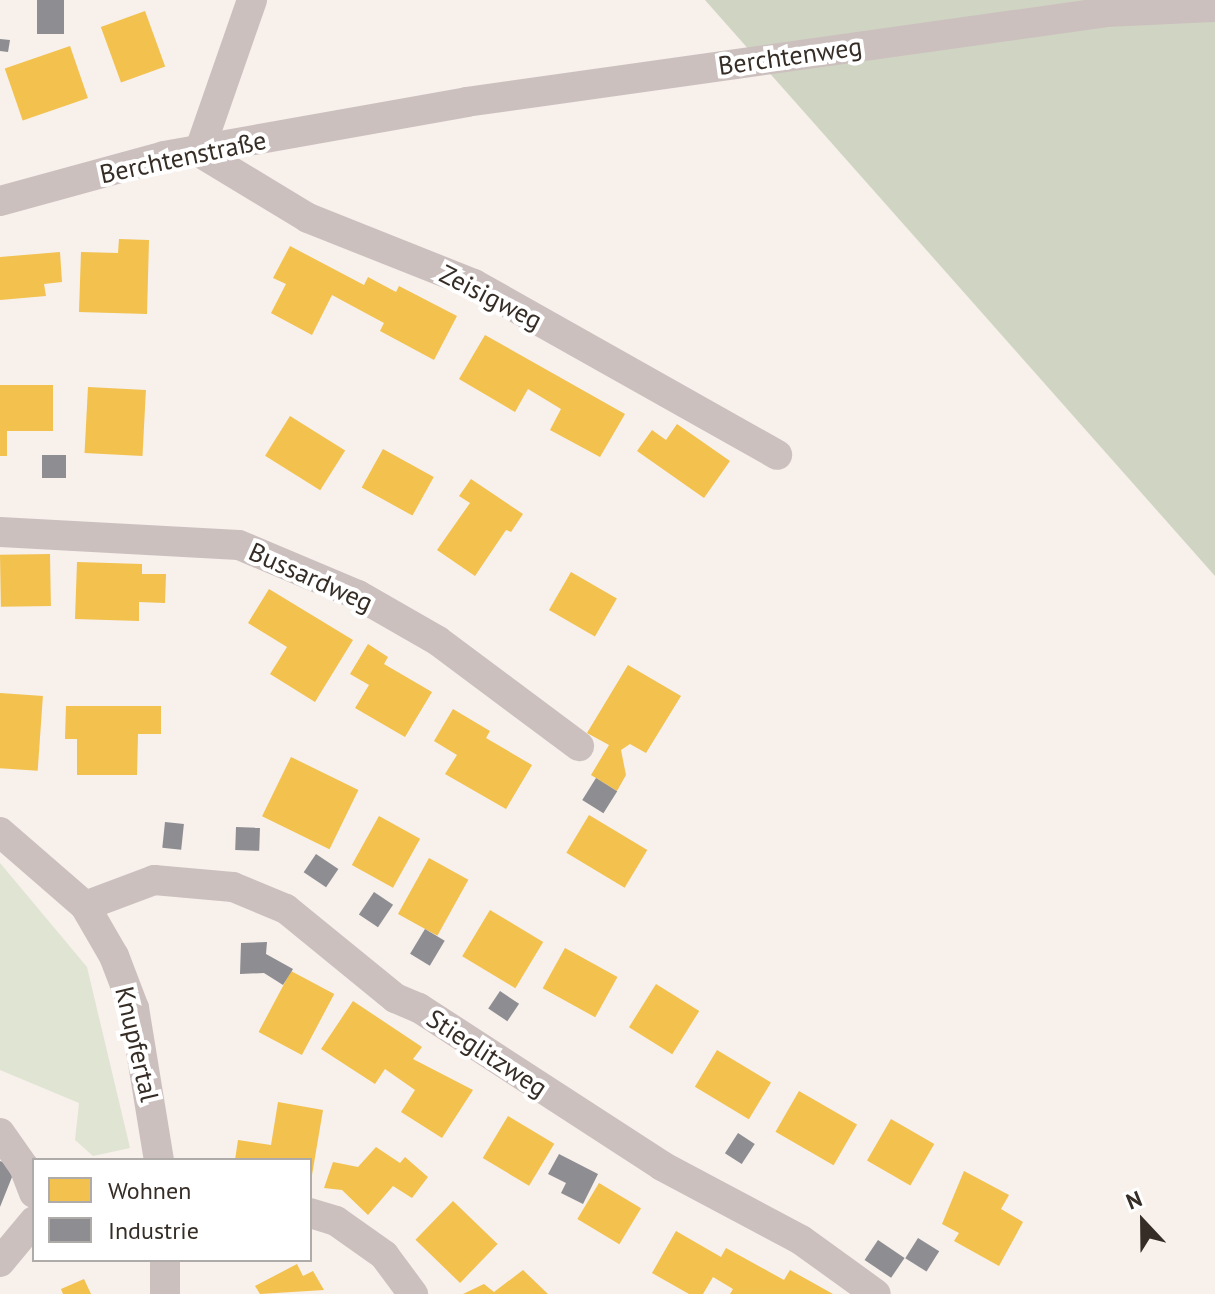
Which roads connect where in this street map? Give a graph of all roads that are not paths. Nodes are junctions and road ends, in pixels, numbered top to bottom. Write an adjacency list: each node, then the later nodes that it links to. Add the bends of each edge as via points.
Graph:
1 (252, 0): 4 (street)
2 (1215, 7): 3 (street, Berchtenweg, via 1107,12)
3 (367, 120): 4 (street, Berchtenstraße)
4 (199, 152): 5 (street, Berchtenstraße, via 164,156); 6 (street, Zeisigweg, via 308,218 474,284)
5 (0, 201)
6 (777, 455)
7 (0, 532): 8 (street, Bussardweg, via 239,545 358,595 438,641)
8 (579, 746)
9 (0, 832): 10 (street, Knupfertal)
10 (85, 906): 12 (street, Knupfertal, via 114,956 134,1008); 20 (street, Stieglitzweg, via 154,880 233,887 286,909 395,998 419,1008 662,1166 801,1240)
11 (0, 1133): 13 (street)
12 (159, 1158)
13 (32, 1188)
14 (312, 1214): 19 (street, via 336,1221 384,1255)
15 (32, 1223): 16 (street)
16 (0, 1262)
17 (165, 1262): 18 (street)
18 (165, 1294)
19 (413, 1294)
20 (876, 1294)

